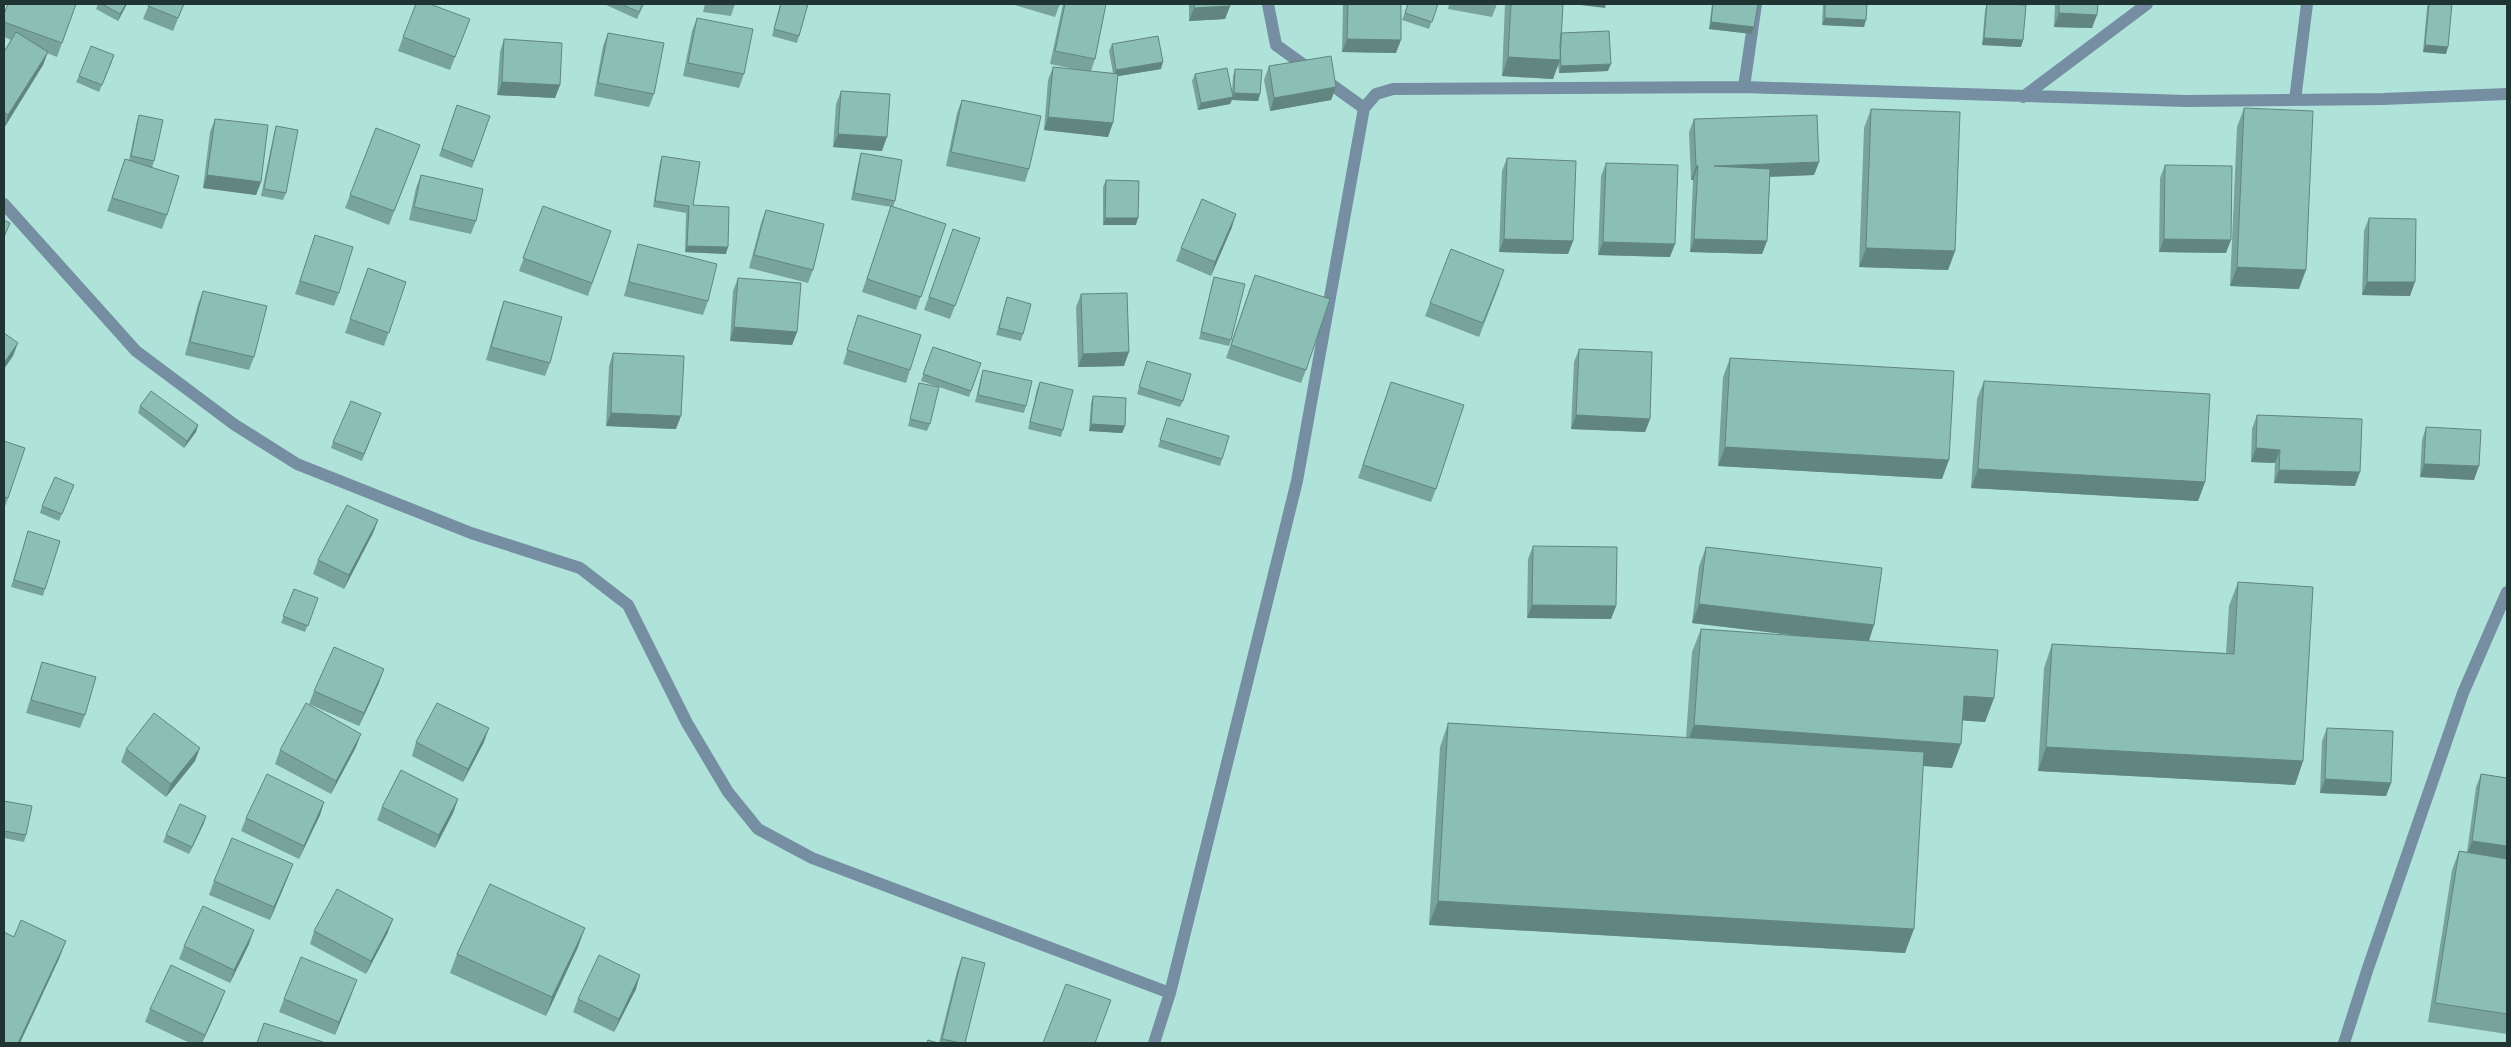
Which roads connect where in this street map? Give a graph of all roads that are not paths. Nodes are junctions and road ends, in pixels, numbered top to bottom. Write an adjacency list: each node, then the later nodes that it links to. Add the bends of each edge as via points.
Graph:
1 (1268, 4): 9 (street, via 1276,45)
2 (1756, 4): 5 (street)
3 (2147, 4): 7 (street)
4 (2307, 4): 8 (street)
5 (1744, 87): 7 (street); 9 (street, via 1392,89 1376,94)
6 (2507, 94): 8 (street)
7 (2023, 97): 8 (street)
8 (2295, 100)
9 (1364, 108): 12 (street, via 1297,481)
10 (4, 204): 12 (street, via 136,351 235,425 296,464 471,532 580,568 628,605 722,783 758,829 812,858)
11 (2507, 592): 14 (street, via 2463,693)
12 (1170, 993): 13 (street)
13 (1154, 1043)
14 (2344, 1043)

